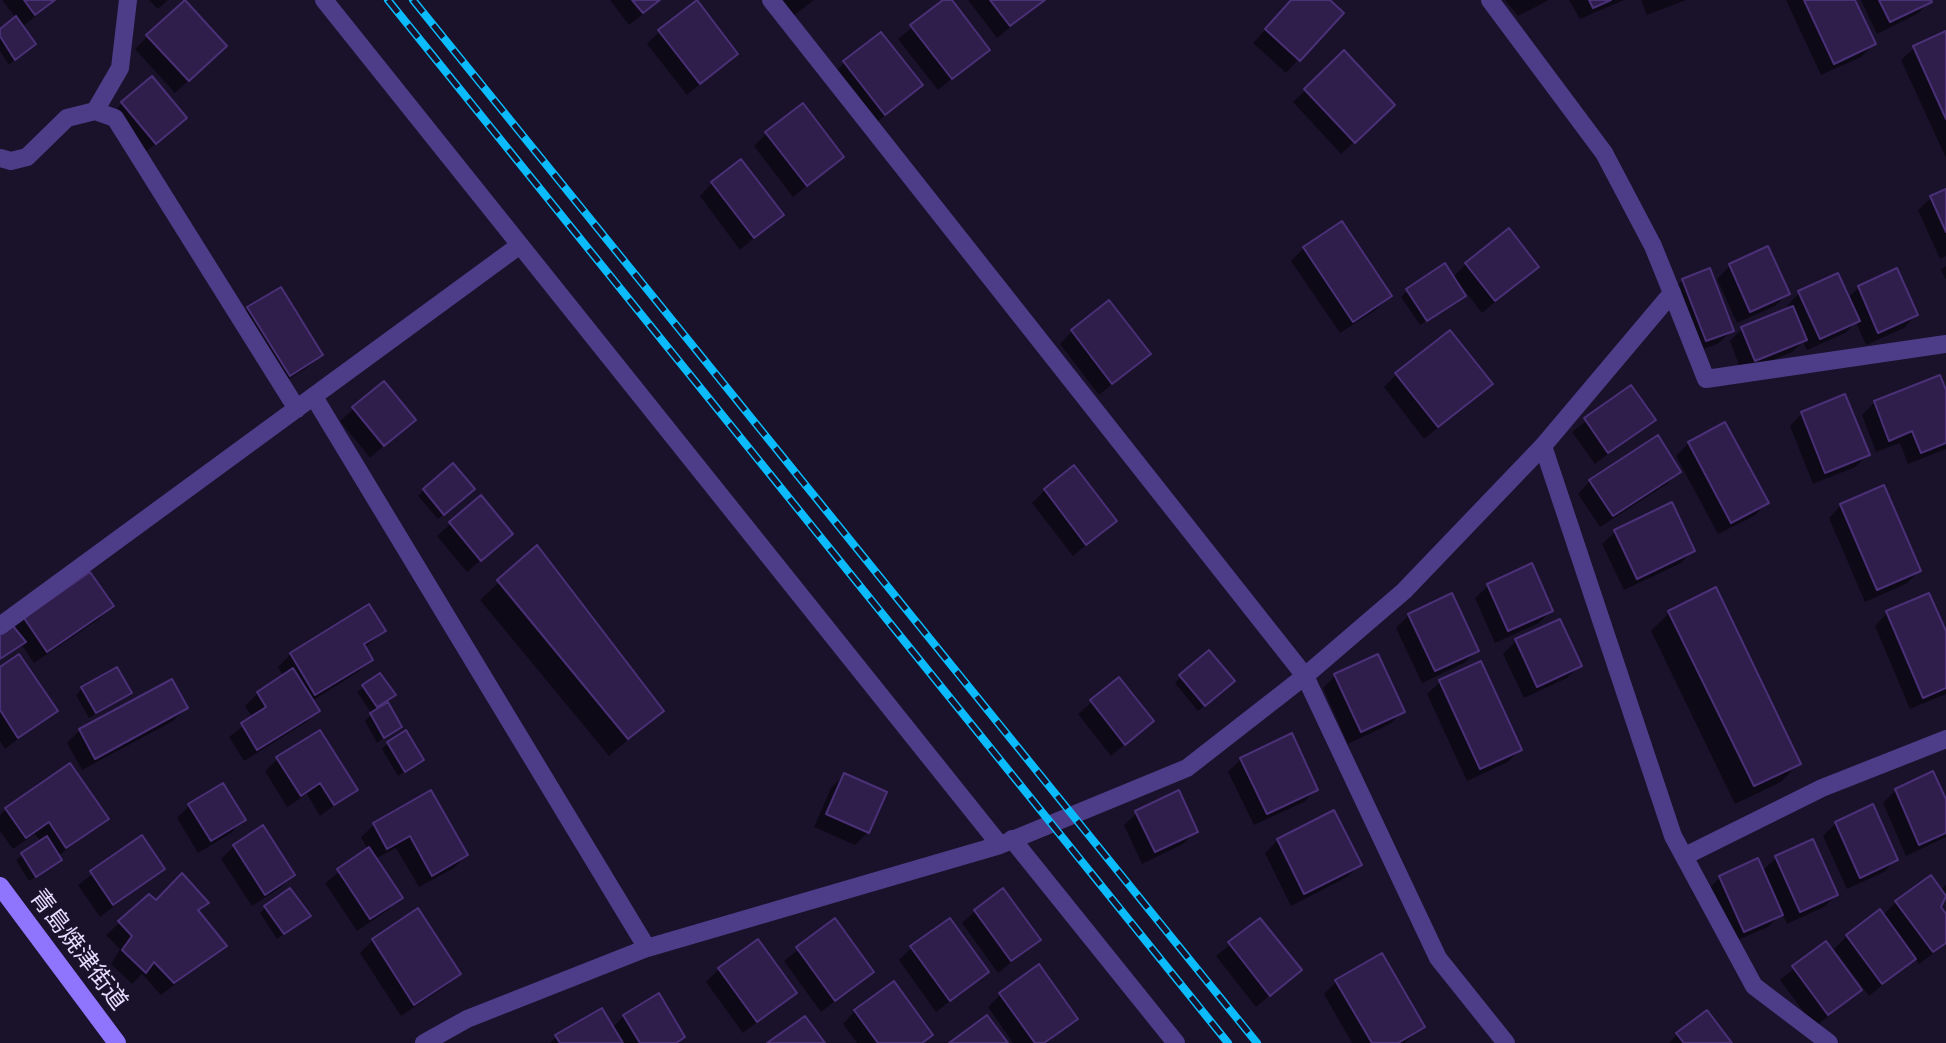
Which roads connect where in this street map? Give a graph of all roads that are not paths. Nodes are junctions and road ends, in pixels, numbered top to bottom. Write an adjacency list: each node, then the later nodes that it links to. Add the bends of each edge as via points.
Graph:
1 (128, 0): 5 (street, via 120,68)
2 (324, 0): 7 (street)
3 (771, 0): 14 (street)
4 (1490, 0): 8 (street, via 1604,153)
5 (95, 111): 6 (street, via 67,118 27,157); 11 (street, via 115,118)
6 (0, 158)
7 (520, 245): 10 (street); 16 (street)
8 (1672, 293): 9 (street, via 1706,379); 12 (street)
9 (1946, 344)
10 (314, 397): 11 (street); 19 (street)
11 (297, 409): 13 (street)
12 (1544, 446): 14 (street, via 1404,591); 17 (street, via 1673,836)
13 (0, 626)
14 (1305, 676): 16 (street, via 1187,768); 23 (street, via 1438,958)
15 (1946, 739): 17 (street, via 1822,788)
16 (1006, 842): 19 (street); 22 (street)
17 (1685, 856): 24 (street, via 1754,986)
18 (0, 886): 20 (main road, 青島焼津街道)
19 (648, 948): 21 (street, via 467,1019)
20 (117, 1043)
21 (424, 1043)
22 (1176, 1043)
23 (1506, 1043)
24 (1829, 1043)

